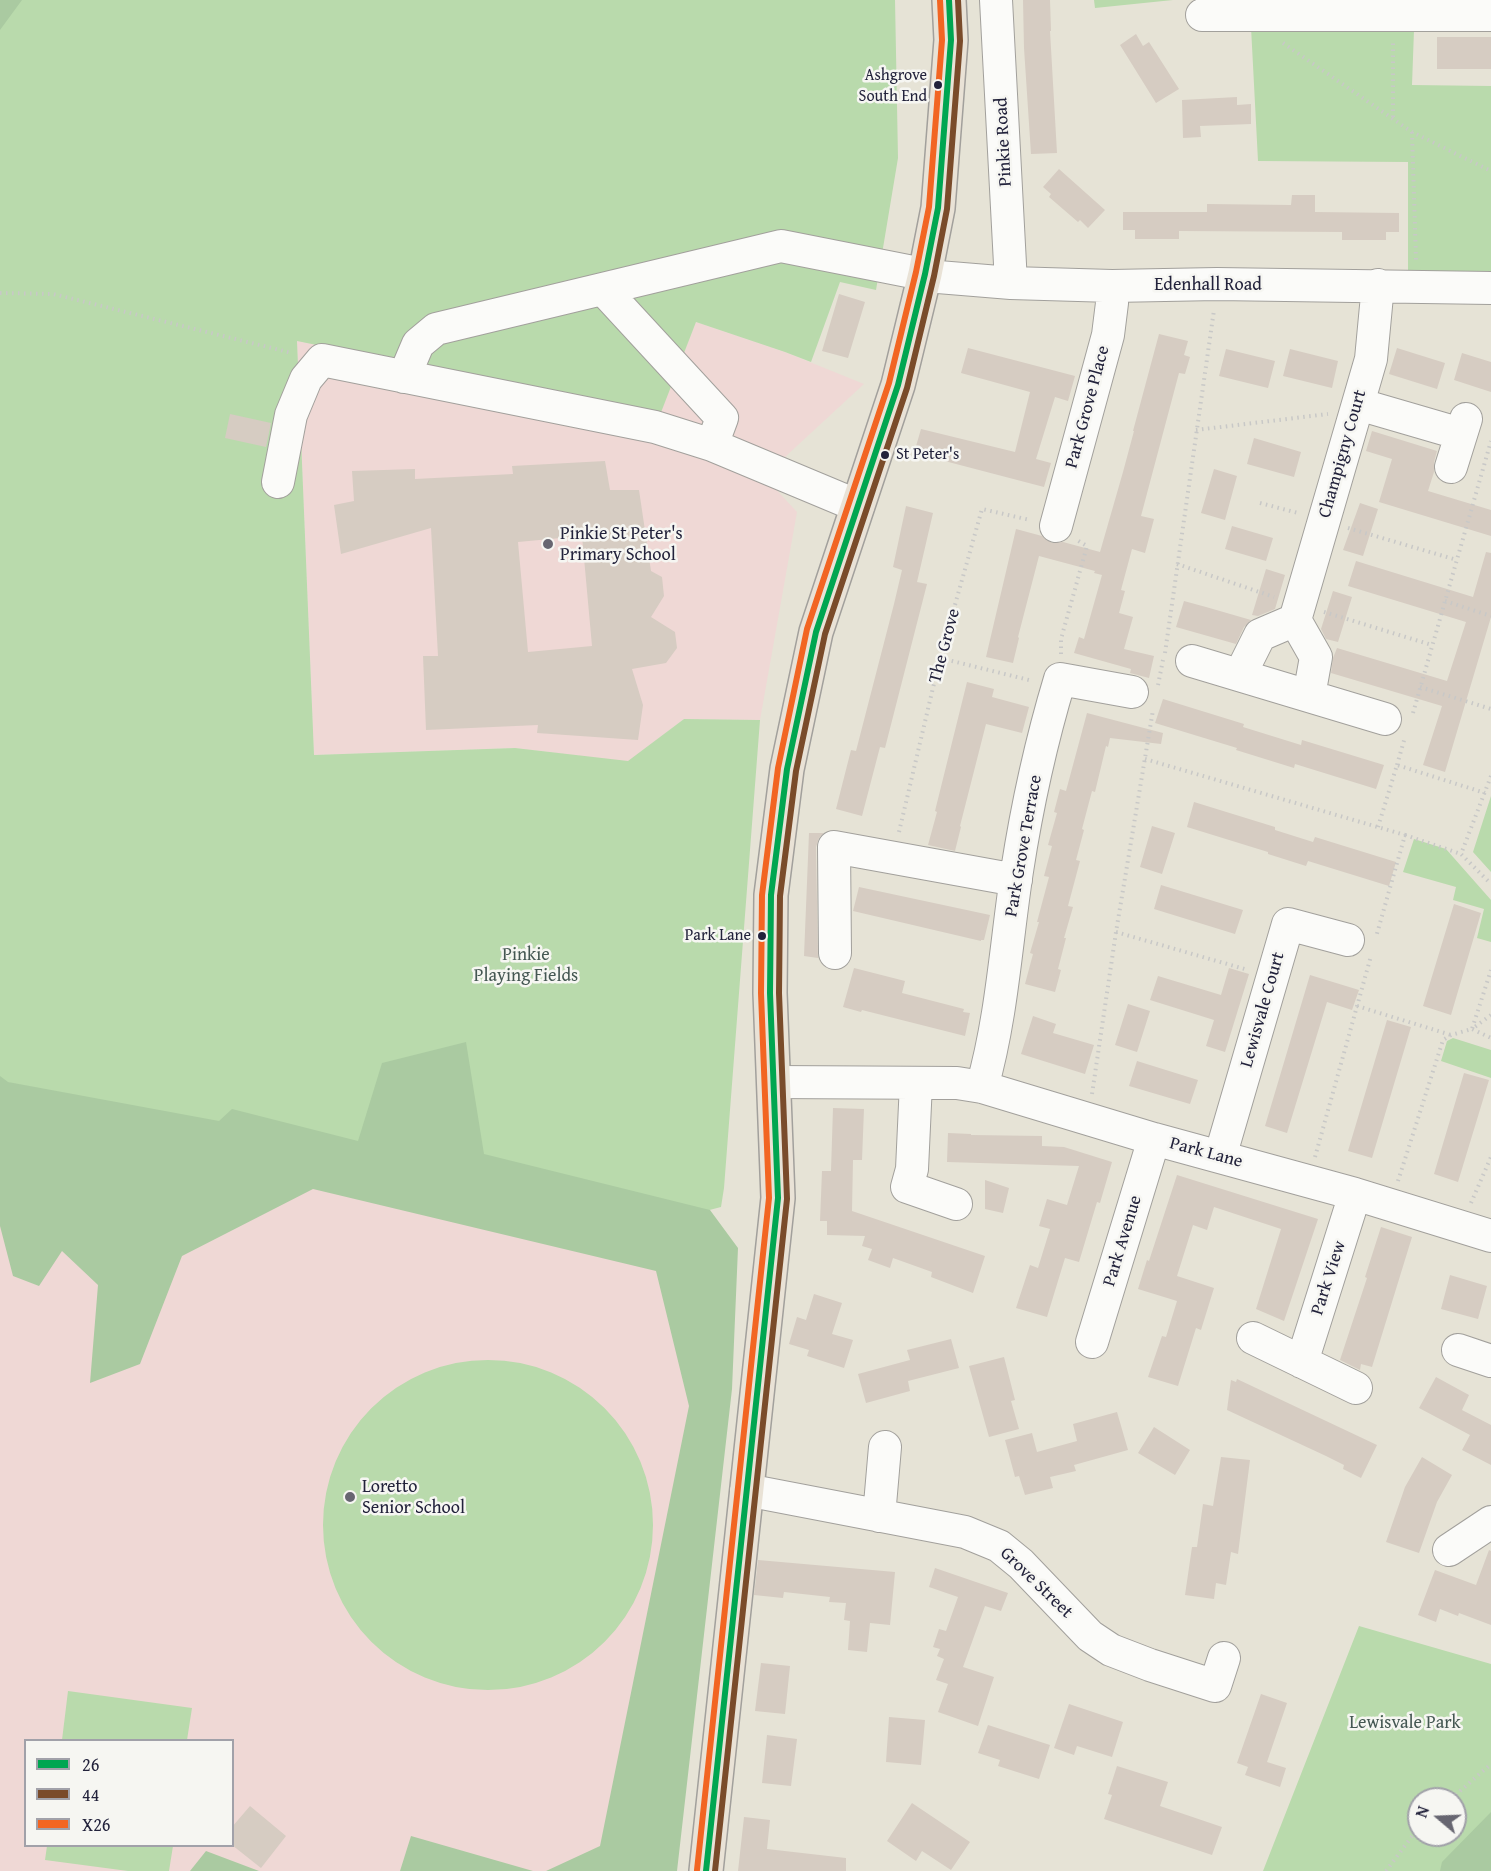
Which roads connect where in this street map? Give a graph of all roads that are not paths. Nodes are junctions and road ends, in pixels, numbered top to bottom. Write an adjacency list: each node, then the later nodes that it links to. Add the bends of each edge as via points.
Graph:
1 (949, 0): 6 (main road, via 951,40 938,208)
2 (996, 0): 7 (street, Pinkie Road)
3 (1445, 7): 4 (street, via 1394,15); 5 (street)
4 (1202, 15)
5 (1491, 15)
6 (925, 274): 7 (street, Edenhall Road); 11 (street, Edenhall Road, via 781,246); 17 (main road, via 898,385)
7 (1011, 283): 8 (street, Edenhall Road)
8 (1112, 286): 9 (street, Edenhall Road); 18 (street, Park Grove Place, via 1108,335)
9 (1392, 286): 10 (street, Edenhall Road); 13 (street, Champigny Court)
10 (1491, 288)
11 (603, 289): 12 (street, Edenhall Road, via 436,329 418,344); 14 (street, via 722,418)
12 (404, 377): 14 (street, via 655,427); 16 (street, via 322,360 306,380 291,415)
13 (1357, 407): 15 (street, via 1463,426); 19 (street, Champigny Court)
14 (712, 445): 17 (street)
15 (1450, 467)
16 (278, 482)
17 (858, 506): 28 (main road, via 816,632 787,769 771,895)
18 (1056, 526)
19 (1295, 620): 21 (street, via 1260,635); 23 (street, via 1316,657)
20 (1192, 661): 21 (street)
21 (1240, 675): 23 (street)
22 (1132, 692): 25 (street, Park Grove Terrace, via 1058,683 1042,743)
23 (1309, 696): 24 (street)
24 (1402, 721)
25 (1016, 880): 27 (street, via 834,847); 30 (street, Park Grove Terrace)
26 (1348, 940): 32 (street, Lewisvale Court, via 1288,924)
27 (835, 953)
28 (774, 1082): 29 (street, Park Lane); 43 (main road, via 778,1198)
29 (916, 1083): 30 (street, Park Lane); 34 (street, via 912,1169 907,1187)
30 (982, 1087): 31 (street, Park Lane)
31 (1154, 1139): 32 (street, Park Lane); 37 (street, Park Avenue)
32 (1220, 1157): 33 (street, Park Lane)
33 (1355, 1194): 35 (street, Park Lane); 40 (street, Park View)
34 (956, 1204)
35 (1491, 1236)
36 (1254, 1338): 40 (street)
37 (1092, 1342)
38 (1458, 1350): 39 (street)
39 (1491, 1361)
40 (1302, 1362): 41 (street)
41 (1356, 1388)
42 (885, 1447): 44 (street)
43 (746, 1492): 44 (street, Grove Street); 48 (main road)
44 (879, 1515): 47 (street, Grove Street, via 965,1532 999,1546 1090,1636 1110,1650 1215,1686)
45 (1491, 1522): 46 (street)
46 (1449, 1550)
47 (1224, 1658)
48 (706, 1871)

